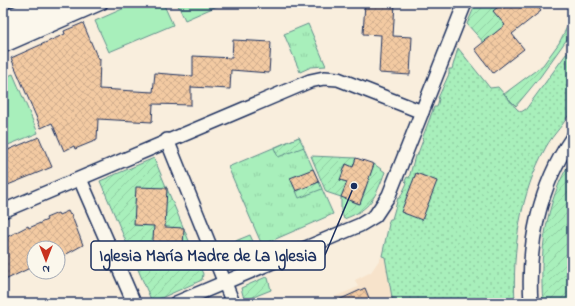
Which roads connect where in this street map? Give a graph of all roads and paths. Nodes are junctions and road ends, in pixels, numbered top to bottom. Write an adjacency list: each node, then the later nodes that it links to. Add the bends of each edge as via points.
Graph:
1 (42, 3): 5 (street)
2 (77, 3): 6 (street)
3 (101, 3): 7 (street)
4 (464, 3): 8 (street)
5 (3, 20)
6 (3, 36)
7 (3, 46)
8 (422, 112): 10 (street, via 338,79 324,78 310,81); 13 (street, via 389,195 375,216 360,225)
9 (572, 138): 17 (street, via 547,185 540,209 531,265)
10 (167, 140): 11 (street); 13 (street)
11 (80, 179): 12 (street); 14 (street)
12 (3, 211)
13 (225, 282): 15 (street); 16 (street)
14 (134, 303)
15 (176, 303)
16 (233, 303)
17 (531, 303)

